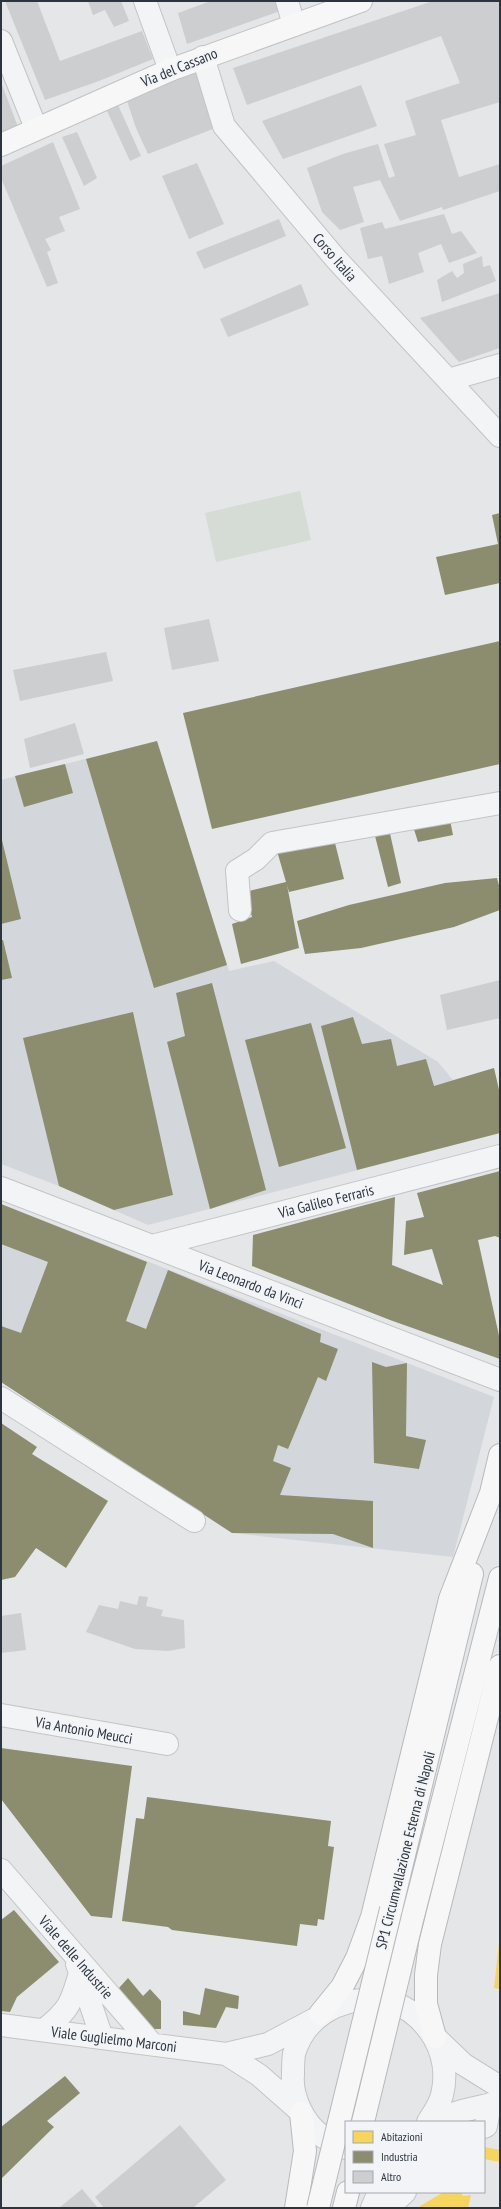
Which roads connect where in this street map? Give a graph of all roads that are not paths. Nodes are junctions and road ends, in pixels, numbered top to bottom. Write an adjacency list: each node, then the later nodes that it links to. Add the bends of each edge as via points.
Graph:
1 (145, 1): 7 (street)
2 (287, 1): 4 (street)
3 (361, 1): 4 (main road, Via del Cassano)
4 (294, 25): 6 (main road, Via del Cassano)
5 (1, 41): 8 (street)
6 (203, 57): 7 (main road, Via del Cassano); 11 (street, Corso Italia, via 224,126 336,259)
7 (170, 70): 8 (main road, Via del Cassano)
8 (36, 128): 9 (main road, Via del Cassano)
9 (1, 145)
10 (500, 365): 11 (street)
11 (448, 380): 12 (street, Corso Italia)
12 (500, 436)
13 (500, 802): 14 (street, via 272,843 256,859 237,871)
14 (240, 910)
15 (500, 1156): 17 (street, Via Galileo Ferraris)
16 (1, 1188): 17 (street, Via Leonardo da Vinci)
17 (152, 1246): 18 (street, Via Leonardo da Vinci)
18 (500, 1380)
19 (1, 1398): 22 (street)
20 (500, 1455): 21 (main road)
21 (491, 1493): 29 (main road, via 450,1599 372,1917 357,1958 342,1987); 47 (main road, SP1 Circumvallazione Esterna di Napoli, bridge)
22 (194, 1521)
23 (500, 1578): 38 (main road, SP1 Circumvallazione Esterna di Napoli, bridge)
24 (500, 1666): 32 (main road, via 430,1944 426,2004)
25 (1, 1715): 26 (street, Via Antonio Meucci)
26 (167, 1744)
27 (1, 1870): 28 (street, Viale delle Industrie)
28 (76, 1963): 31 (street, via 72,1999 63,2015); 33 (street); 34 (street, Viale delle Industrie)
29 (320, 2014): 32 (street, via 359,1999 389,2001 415,2014); 35 (street, Viale Guglielmo Marconi, via 300,2028 268,2044); 37 (street, via 308,2027 294,2054 292,2084)
30 (1, 2025): 31 (street, Viale Guglielmo Marconi)
31 (44, 2030): 33 (street, Viale Guglielmo Marconi)
32 (435, 2037): 36 (street); 39 (street, via 444,2065 442,2095)
33 (102, 2038): 34 (street, Viale Guglielmo Marconi)
34 (152, 2044): 35 (street, Viale Guglielmo Marconi)
35 (226, 2054): 37 (street, Viale Guglielmo Marconi, via 258,2075)
36 (497, 2098): 40 (street); 41 (street)
37 (301, 2113): 42 (street, Viale Guglielmo Marconi, via 321,2135); 46 (main road, via 305,2151)
38 (363, 2121)
39 (429, 2121)
40 (431, 2121)
41 (485, 2126)
42 (345, 2147)
43 (348, 2193): 48 (main road)
44 (379, 2193): 49 (street)
45 (404, 2193): 50 (street)
46 (296, 2208)
47 (318, 2208)
48 (344, 2208)
49 (372, 2208)
50 (388, 2208)

